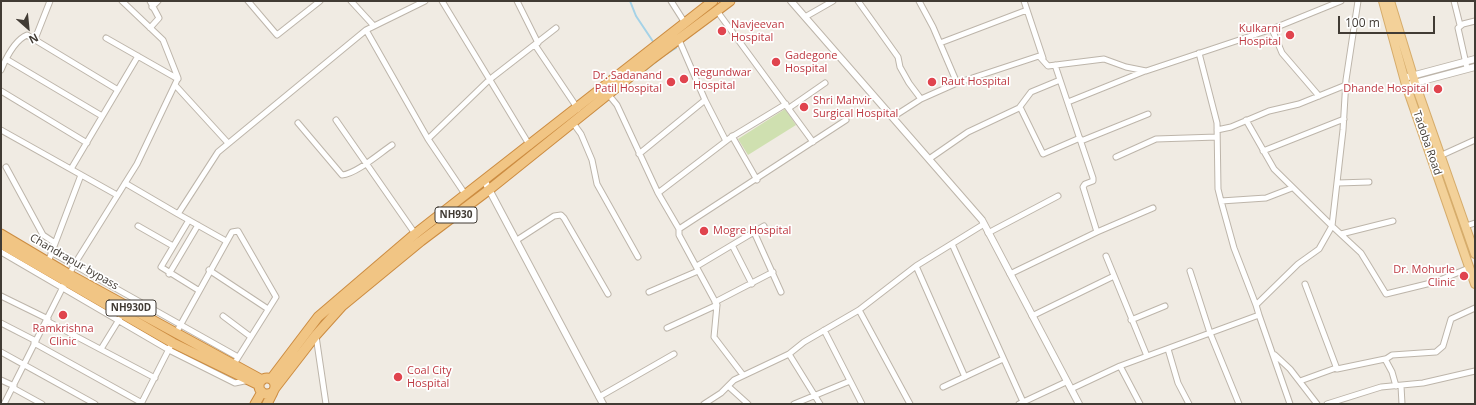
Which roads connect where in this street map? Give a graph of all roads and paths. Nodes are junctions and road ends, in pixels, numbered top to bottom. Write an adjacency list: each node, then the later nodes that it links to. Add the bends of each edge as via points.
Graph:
1 (50, 1): 36 (street)
2 (122, 1): 31 (street)
3 (158, 1): 23 (street)
4 (248, 1): 5 (street, via 277,35)
5 (320, 1)
6 (351, 1): 30 (street)
7 (425, 1): 30 (street)
8 (442, 1): 55 (street)
9 (517, 1): 39 (street)
10 (671, 1): 28 (street)
11 (713, 1): 28 (highway, NH930)
12 (730, 1): 25 (highway, NH930)
13 (791, 1): 26 (street)
14 (833, 1): 26 (street)
15 (858, 1): 66 (street, via 898,57 900,67)
16 (919, 1): 38 (street)
17 (1024, 1): 24 (street)
18 (1341, 1): 33 (street)
19 (1358, 1): 60 (street)
20 (1383, 1): 57 (main road, Tadoba Road)
21 (1390, 1): 54 (main road, Tadoba Road)
22 (1454, 1): 29 (street)
23 (151, 4): 31 (street, via 159,18)
24 (1027, 10): 38 (street); 45 (street)
25 (717, 11): 37 (highway, NH930); 70 (street)
26 (805, 17): 75 (street)
27 (1475, 21): 29 (street)
28 (685, 23): 40 (highway, NH930)
29 (1460, 25): 46 (street, via 1458,31)
30 (374, 26): 34 (street)
31 (150, 28): 53 (street, via 163,40)
32 (556, 28): 39 (street)
33 (1272, 29): 41 (street); 65 (street, via 1282,53)
34 (366, 30): 86 (street); 92 (street)
35 (106, 38): 42 (street)
36 (35, 39): 43 (street, via 24,36); 62 (street)
37 (679, 40): 40 (highway, NH930); 67 (street)
38 (940, 43): 58 (street)
39 (536, 44): 55 (street); 69 (street)
40 (666, 44): 47 (highway, NH930)
41 (1199, 53): 52 (street); 83 (street)
42 (138, 56): 53 (street); 62 (street)
43 (6, 59): 51 (street); 74 (street)
44 (1475, 59): 46 (street)
45 (1044, 61): 48 (street, via 1048,66); 58 (street, via 1039,56)
46 (1466, 61): 50 (street); 54 (street)
47 (642, 62): 64 (highway, NH930); 69 (highway, NH930)
48 (1055, 65): 52 (street, via 1104,59); 56 (street)
49 (1475, 66): 50 (street)
50 (1468, 68): 54 (street)
51 (1, 70)
52 (1146, 71): 68 (street)
53 (178, 79): 61 (street)
54 (1414, 79): 57 (street); 98 (main road, Tadoba Road)
55 (489, 80): 86 (street); 94 (street)
56 (1060, 80): 68 (street); 71 (street, via 1030,93)
57 (1405, 82): 153 (main road, Tadoba Road)
58 (957, 83): 66 (street)
59 (825, 84): 70 (street)
60 (1346, 85): 65 (street); 76 (street)
61 (175, 86): 92 (street); 108 (street)
62 (118, 90): 74 (street)
63 (1, 91): 91 (street)
64 (609, 95): 72 (highway, NH930); 97 (street, via 617,105)
65 (1319, 96): 79 (street)
66 (921, 99): 75 (street)
67 (705, 100): 89 (street); 97 (street)
68 (1068, 102): 87 (street)
69 (577, 106): 72 (street); 94 (highway, NH930)
70 (787, 106): 84 (street); 90 (street)
71 (1020, 107): 87 (street, via 1043,154); 100 (street, via 968,132)
72 (583, 114): 81 (highway, NH930)
73 (1148, 114): 87 (street)
74 (102, 116): 91 (street)
75 (893, 117): 100 (street)
76 (1344, 119): 95 (street); 109 (street)
77 (336, 120): 101 (street)
78 (846, 120): 90 (street)
79 (1246, 120): 83 (street, via 1232,127); 95 (street)
80 (298, 123): 101 (street, via 342,175)
81 (575, 126): 96 (highway, NH930); 149 (street, via 592,160 597,184)
82 (1, 130): 103 (street)
83 (1217, 130): 85 (street)
84 (732, 136): 89 (street); 106 (street)
85 (1217, 137): 99 (street, via 1156,139); 116 (street, via 1218,189)
86 (428, 139): 113 (street)
87 (1081, 140): 132 (street, via 1094,179 1083,187)
88 (1475, 140): 98 (street)
89 (726, 141): 112 (street)
90 (812, 142): 106 (street)
91 (86, 143): 103 (street)
92 (228, 143): 118 (street, via 218,152)
93 (392, 144): 101 (street)
94 (529, 144): 96 (street); 105 (highway, NH930)
95 (1264, 151): 110 (street, via 1274,169)
96 (535, 152): 111 (highway, NH930)
97 (639, 154): 112 (street)
98 (1442, 155): 129 (main road, Tadoba Road)
99 (1116, 157)
100 (929, 159): 125 (street)
101 (366, 163): 135 (street)
102 (6, 167): 140 (street, via 43,234)
103 (71, 169): 104 (street)
104 (81, 175): 114 (street); 140 (street)
105 (484, 180): 111 (street); 113 (highway, NH930)
106 (756, 180): 130 (street)
107 (1369, 182): 109 (street)
108 (125, 183): 114 (street); 118 (street)
109 (1338, 183): 128 (street)
110 (1292, 188): 116 (street, via 1266,198); 128 (street)
111 (490, 189): 122 (highway, NH930); 137 (street)
112 (658, 193): 130 (street)
113 (465, 194): 119 (highway, NH930)
114 (117, 195): 151 (street)
115 (1058, 196): 133 (street)
116 (1221, 201): 171 (street, via 1234,248)
117 (1153, 208): 132 (street)
118 (178, 214): 120 (street)
119 (439, 214): 122 (highway); 135 (highway, NH930)
120 (189, 220): 124 (street); 144 (street)
121 (1393, 221): 136 (street)
122 (446, 222): 139 (highway, NH930)
123 (1475, 223): 129 (street)
124 (198, 224): 138 (street); 158 (street)
125 (984, 224): 133 (street); 142 (street)
126 (138, 226): 144 (street)
127 (764, 226): 131 (street)
128 (1332, 226): 136 (street); 171 (street, via 1319,249 1298,264)
129 (1466, 226): 147 (main road, Tadoba Road)
130 (679, 229): 154 (street, via 679,235)
131 (754, 232): 143 (street); 157 (street)
132 (1097, 232): 159 (street)
133 (988, 233): 159 (street)
134 (1, 234): 150 (highway, Chandrapur bypass / NH930D)
135 (415, 234): 139 (street); 209 (highway, NH930, via 318,317)
136 (1341, 234): 153 (street, via 1361,253 1386,294 1435,282)
137 (516, 240): 168 (street, via 554,216 561,215); 222 (street)
138 (226, 241): 155 (street); 174 (street, via 234,230 239,232 275,294 275,299)
139 (421, 241): 188 (highway, NH930, via 342,306)
140 (55, 243): 146 (street)
141 (1, 244): 161 (highway, Chandrapur bypass / NH930D)
142 (952, 244): 152 (street); 201 (street)
143 (732, 245): 154 (street); 162 (street)
144 (173, 246): 158 (street, via 160,267)
145 (1, 252): 161 (street)
146 (51, 252): 150 (street); 151 (street)
147 (1475, 254)
148 (1106, 256): 160 (street)
149 (638, 257)
150 (48, 262): 161 (highway, Chandrapur bypass / NH930D)
151 (74, 265): 161 (street); 183 (street)
152 (916, 266): 175 (street); 207 (street)
153 (1469, 268): 164 (main road, Tadoba Road)
154 (698, 269): 166 (street); 170 (street)
155 (210, 270): 165 (street); 174 (street)
156 (1190, 271): 187 (street)
157 (773, 272): 162 (street); 167 (street)
158 (170, 274): 165 (street)
159 (1010, 274): 178 (street)
160 (1114, 276): 178 (street); 181 (street)
161 (67, 282): 179 (highway, Chandrapur bypass / NH930D); 180 (street); 186 (highway, Chandrapur bypass / NH930D)
162 (752, 284): 170 (street)
163 (1305, 284): 204 (street)
164 (1475, 284)
165 (198, 290): 183 (street)
166 (649, 292)
167 (781, 292)
168 (608, 294)
169 (1, 296): 180 (street)
170 (716, 304): 184 (street); 206 (street, via 714,337)
171 (1256, 305): 176 (street)
172 (1165, 306): 181 (street)
173 (1475, 308): 199 (street, via 1451,319 1443,346 1436,352 1392,355)
174 (268, 309): 189 (street)
175 (859, 310): 185 (street); 237 (street)
176 (1259, 315): 187 (street); 197 (street)
177 (223, 316): 189 (street)
178 (1032, 316): 213 (street)
179 (120, 317): 191 (highway, Chandrapur bypass / NH930D); 192 (street)
180 (48, 320): 190 (street); 192 (street)
181 (1131, 320): 198 (street)
182 (1, 322): 190 (street)
183 (180, 324): 186 (street); 200 (street)
184 (667, 328)
185 (824, 330): 196 (street); 211 (street)
186 (176, 333): 200 (highway, Chandrapur bypass / NH930D)
187 (1210, 333): 193 (street); 241 (street)
188 (316, 335): 220 (highway, NH930); 230 (street)
189 (251, 337): 200 (street)
190 (35, 342): 202 (street); 223 (street)
191 (171, 346): 208 (street); 214 (highway, Chandrapur bypass / NH930D)
192 (101, 349): 208 (street)
193 (1168, 349): 198 (street); 240 (street, via 1178,383)
194 (1, 352): 202 (street)
195 (674, 354): 222 (street)
196 (789, 354): 206 (street); 221 (street)
197 (1273, 354): 212 (street); 242 (street)
198 (1147, 356): 203 (street)
199 (1386, 359): 204 (street, via 1340,370); 217 (street)
200 (236, 360): 214 (highway, Chandrapur bypass / NH930D)
201 (1004, 360): 207 (street); 224 (street)
202 (24, 365): 218 (street); 227 (street)
203 (1120, 366): 219 (street); 239 (street)
204 (1336, 368): 212 (street)
205 (1475, 371): 217 (street, via 1430,382)
206 (743, 375): 215 (street)
207 (965, 377): 216 (street)
208 (155, 378): 223 (street)
209 (271, 379): 214 (highway, via 266,378); 220 (highway, via 275,382)
210 (1, 380): 218 (street)
211 (850, 381): 221 (street); 236 (street)
212 (1300, 381): 243 (street)
213 (1066, 382): 219 (street); 224 (street)
214 (261, 386): 220 (highway, via 267,394); 228 (highway)
215 (728, 386): 232 (street); 233 (street)
216 (944, 386)
217 (1398, 386): 244 (street, via 1380,387); 245 (street)
218 (13, 387): 225 (street); 226 (street)
219 (1071, 389): 238 (street)
220 (274, 390): 229 (highway, NH930)
221 (815, 396): 234 (street); 235 (street)
222 (599, 397): 231 (street)
223 (141, 403)
224 (1022, 403)
225 (4, 404)
226 (42, 404)
227 (95, 404)
228 (255, 404)
229 (267, 404)
230 (326, 404)
231 (603, 404)
232 (704, 404)
233 (748, 404)
234 (794, 404)
235 (820, 404)
236 (862, 404)
237 (910, 404)
238 (1079, 404)
239 (1140, 404)
240 (1189, 404)
241 (1239, 404)
242 (1290, 404)
243 (1317, 404)
244 (1327, 404)
245 (1402, 404)

